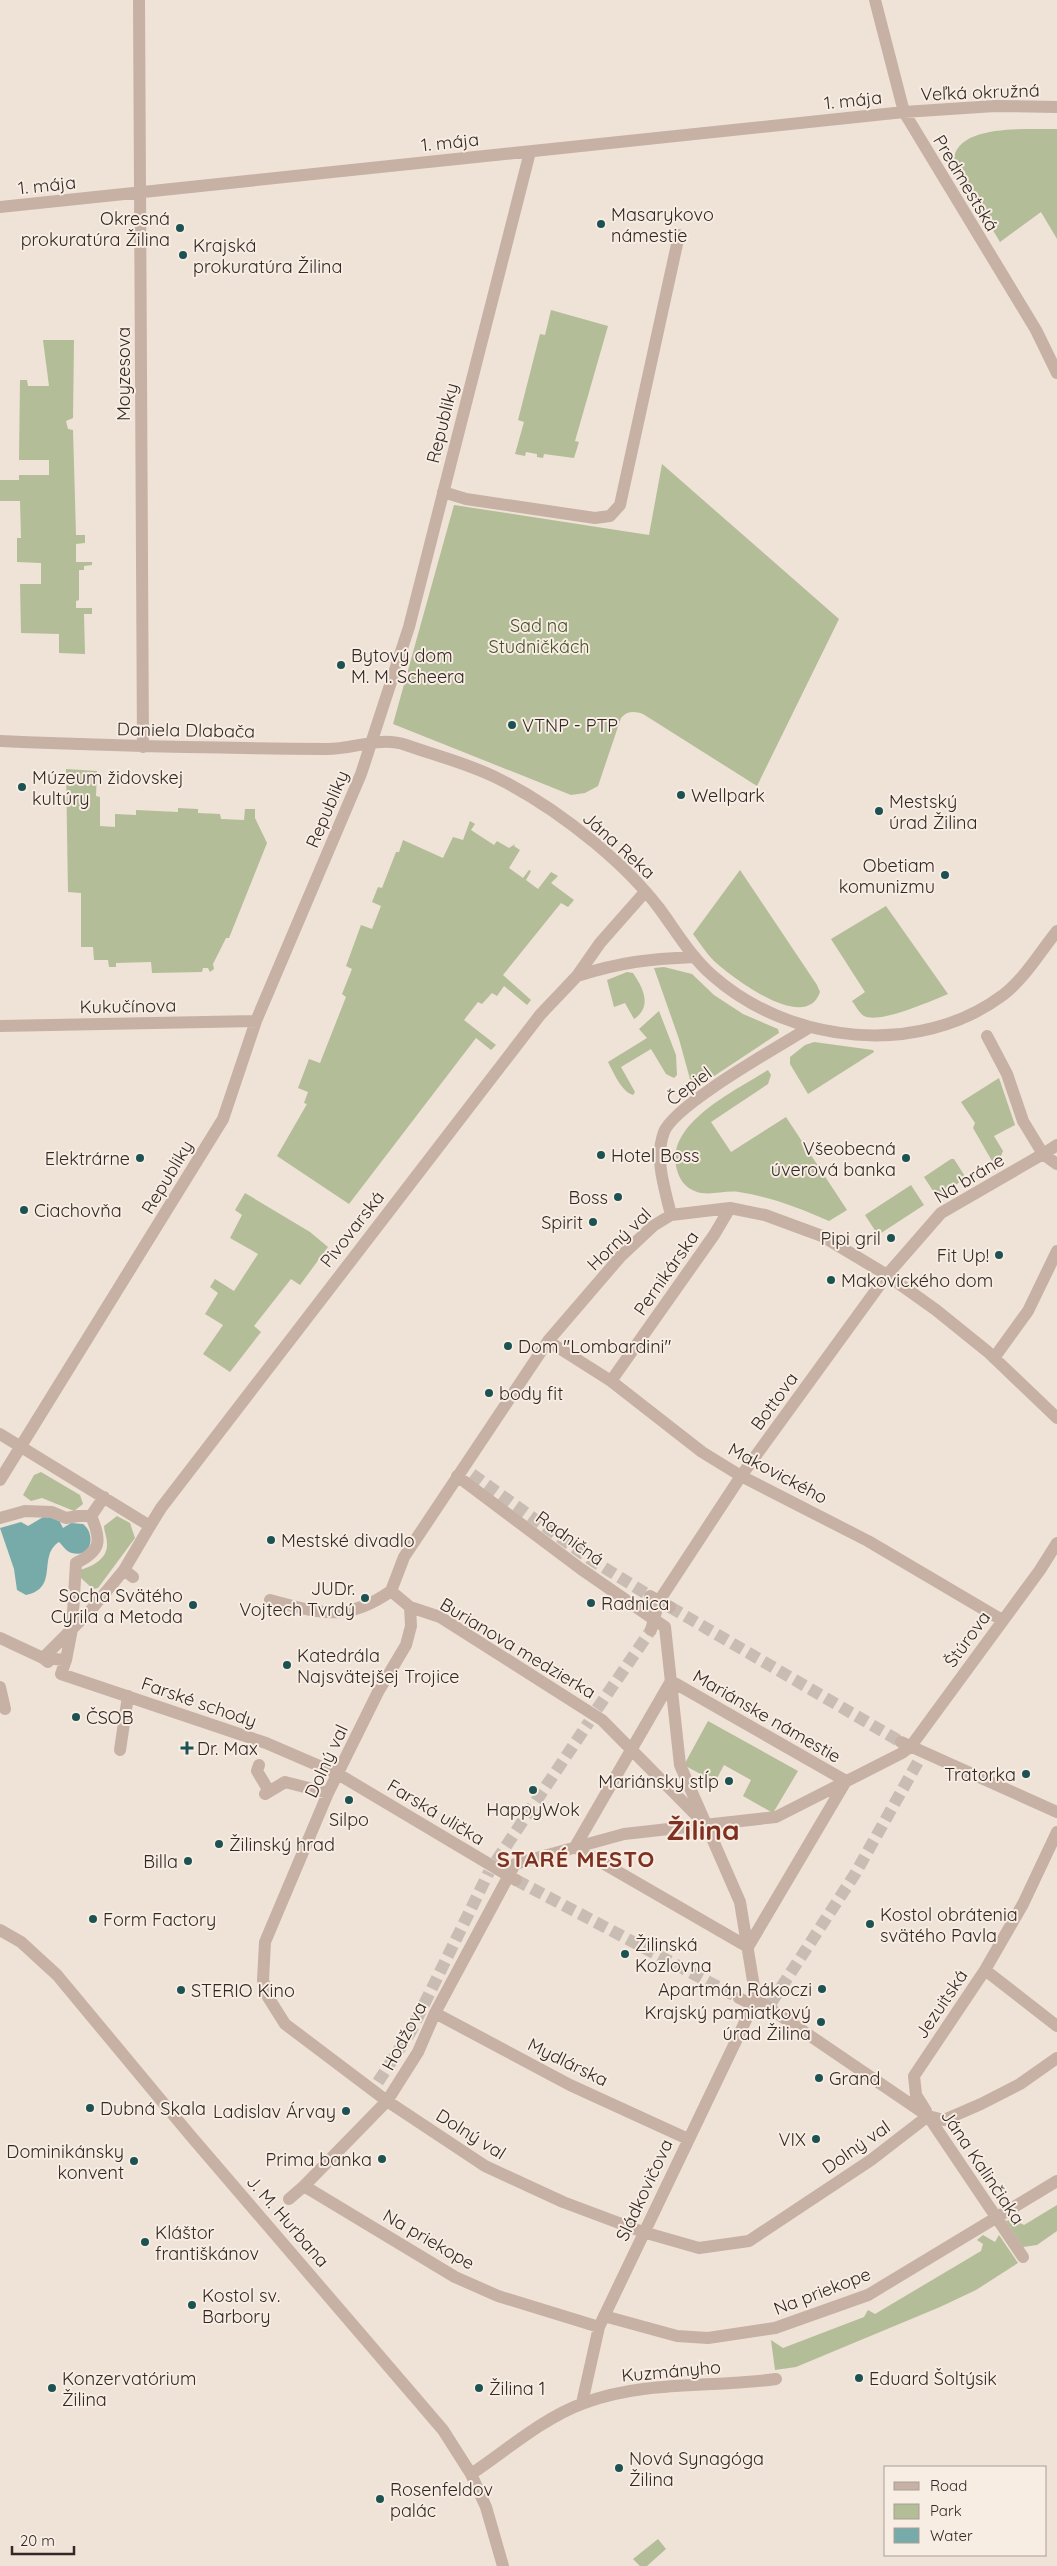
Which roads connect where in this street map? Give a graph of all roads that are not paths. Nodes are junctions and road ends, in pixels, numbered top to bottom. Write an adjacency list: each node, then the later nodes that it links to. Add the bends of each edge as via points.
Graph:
1 (139, 0): 6 (street, Moyzesova)
2 (875, 0): 4 (street, Predmestská)
3 (1057, 106): 4 (street, Veľká okružná)
4 (904, 112): 5 (street, 1. mája); 9 (street, Predmestská, via 1036,330)
5 (530, 152): 6 (street, 1. mája); 10 (street, Republiky)
6 (141, 192): 7 (street, 1. mája); 13 (street, Moyzesova)
7 (0, 207)
8 (679, 235): 10 (street, via 620,505 610,516 595,518 466,499)
9 (1057, 373)
10 (442, 492): 12 (street, Republiky, via 409,627)
11 (0, 741): 13 (street, Daniela Dlabača)
12 (372, 744): 13 (street, Daniela Dlabača, via 339,749); 14 (street, Jána Reka, via 396,742 499,778 588,838 633,876); 18 (street, Republiky)
13 (143, 747)
14 (645, 892): 16 (street, Jána Reka); 17 (street, Pivovarská, via 600,943)
15 (1057, 931): 20 (street, Jána Reka, via 1026,972 1004,994 972,1013 922,1030 895,1035 867,1037)
16 (695, 957): 17 (street, via 643,959); 20 (street, Jána Reka, via 733,993 778,1016)
17 (577, 976): 41 (street, Pivovarská, via 534,1023)
18 (256, 1021): 19 (street, Kukučínova); 34 (street, Republiky, via 223,1119)
19 (0, 1026)
20 (810, 1026): 26 (street, Čepiel, via 693,1101 674,1117 664,1132 660,1165)
21 (987, 1036): 23 (street, via 1007,1074 1023,1121)
22 (1057, 1145): 23 (street, Na bráne)
23 (1043, 1154): 24 (street); 28 (street, Na bráne, via 941,1213)
24 (1057, 1164)
25 (730, 1208): 26 (street, Horný val); 28 (street, Horný val, via 764,1215 822,1236); 31 (street, Pernikárska)
26 (671, 1215): 29 (street, Horný val, via 653,1226 621,1256)
27 (1057, 1251): 30 (street, via 1028,1311)
28 (888, 1275): 30 (street, Horný val); 36 (street, Bottova)
29 (548, 1341): 31 (street, Makovického); 35 (street, Horný val)
30 (994, 1358): 32 (street, Horný val)
31 (611, 1381): 36 (street, Makovického, via 702,1452)
32 (1057, 1418)
33 (0, 1434): 34 (street)
34 (21, 1448): 37 (street, Republiky); 38 (street)
35 (464, 1472): 43 (street, Horný val, via 404,1557); 47 (street, Radničná)
36 (741, 1476): 46 (street, Makovického, via 868,1540); 47 (street, Bottova, via 660,1601)
37 (0, 1480)
38 (104, 1497): 39 (street); 41 (street)
39 (91, 1516): 40 (street, via 66,1518 52,1512 25,1511); 49 (street, via 98,1532 97,1546 91,1555 76,1563)
40 (0, 1518)
41 (150, 1526): 49 (street, Pivovarská, via 129,1573)
42 (1057, 1543): 46 (street, Štúrova)
43 (391, 1591): 44 (street, via 372,1605 341,1613 314,1612); 45 (street, Burianova medzierka)
44 (270, 1600)
45 (410, 1607): 58 (street, Burianova medzierka, via 440,1617); 63 (street, Dolný val, via 411,1626 406,1645 378,1692)
46 (1002, 1620): 59 (street, Štúrova)
47 (652, 1625): 48 (street, Radničná)
48 (665, 1626): 54 (street, Mariánske námestie)
49 (72, 1629): 51 (street, Pivovarská); 52 (street)
50 (0, 1638): 51 (street)
51 (43, 1658): 52 (street); 53 (street)
52 (66, 1660): 53 (street)
53 (61, 1674): 56 (street, Farské schody)
54 (671, 1681): 61 (street, Mariánske námestie); 64 (street, Mariánske námestie); 67 (street, Mariánske námestie, via 680,1765)
55 (0, 1687): 57 (street)
56 (128, 1696): 60 (street); 63 (street, Farské schody, via 266,1743)
57 (5, 1709)
58 (596, 1717): 61 (street, Mariánske námestie)
59 (904, 1747): 64 (street, Mariánske námestie); 66 (street)
60 (120, 1750)
61 (631, 1750): 67 (street, Mariánske námestie); 69 (street, Mariánske námestie)
62 (258, 1765): 65 (street, via 257,1770 267,1792 285,1782)
63 (338, 1774): 65 (street, Dolný val); 71 (street, Farská ulička)
64 (846, 1781): 67 (street, Mariánske námestie, via 776,1817); 73 (street, Mariánske námestie)
65 (328, 1793): 80 (street, Dolný val, via 265,1942 263,1980 268,1997 285,2024 376,2086)
66 (1057, 1812)
67 (706, 1826): 69 (street, Mariánske námestie, via 624,1834); 73 (street, Mariánske námestie, via 740,1902)
68 (1057, 1832): 74 (street, Jezuitská, via 1023,1904)
69 (575, 1847): 70 (street, Mariánske námestie); 73 (street)
70 (515, 1864): 71 (street, Hodžova)
71 (512, 1878): 77 (street, Hodžova)
72 (0, 1930): 92 (street, J. M. Hurbana, via 21,1942 57,1975 443,2430)
73 (748, 1947): 76 (street, Mariánske námestie)
74 (985, 1970): 78 (street); 81 (street, Jezuitská, via 914,2076 916,2096)
75 (739, 1998): 76 (street)
76 (754, 2002): 81 (street, Jána Kalinčiaka, via 770,2005 832,2056); 82 (street, Sládkovičova)
77 (435, 2014): 80 (street, Hodžova, via 418,2052); 82 (street, Mydlárska, via 570,2085)
78 (1057, 2026)
79 (1057, 2058): 81 (street, via 1020,2084 981,2104 944,2120)
80 (387, 2101): 84 (street, Hodžova); 87 (street, Dolný val, via 485,2166 563,2202)
81 (928, 2116): 86 (street, Jána Kalinčiaka); 87 (street, Dolný val, via 871,2160 749,2241 699,2248)
82 (688, 2139): 87 (street, Sládkovičova)
83 (1057, 2181): 86 (street, Na priekope)
84 (304, 2186): 85 (street, Hodžova); 89 (street, Na priekope, via 455,2277 498,2296)
85 (289, 2199)
86 (997, 2218): 88 (street, Jána Kalinčiaka); 89 (street, Na priekope, via 868,2295 775,2328 679,2332)
87 (643, 2232): 89 (street, Sládkovičova)
88 (1023, 2257)
89 (602, 2322): 91 (street, Sládkovičova)
90 (776, 2379): 91 (street, Kuzmányho, via 654,2387)
91 (582, 2403): 92 (street, Kuzmányho, via 558,2415)
92 (471, 2474): 93 (street, J. M. Hurbana, via 486,2507)
93 (503, 2566)

